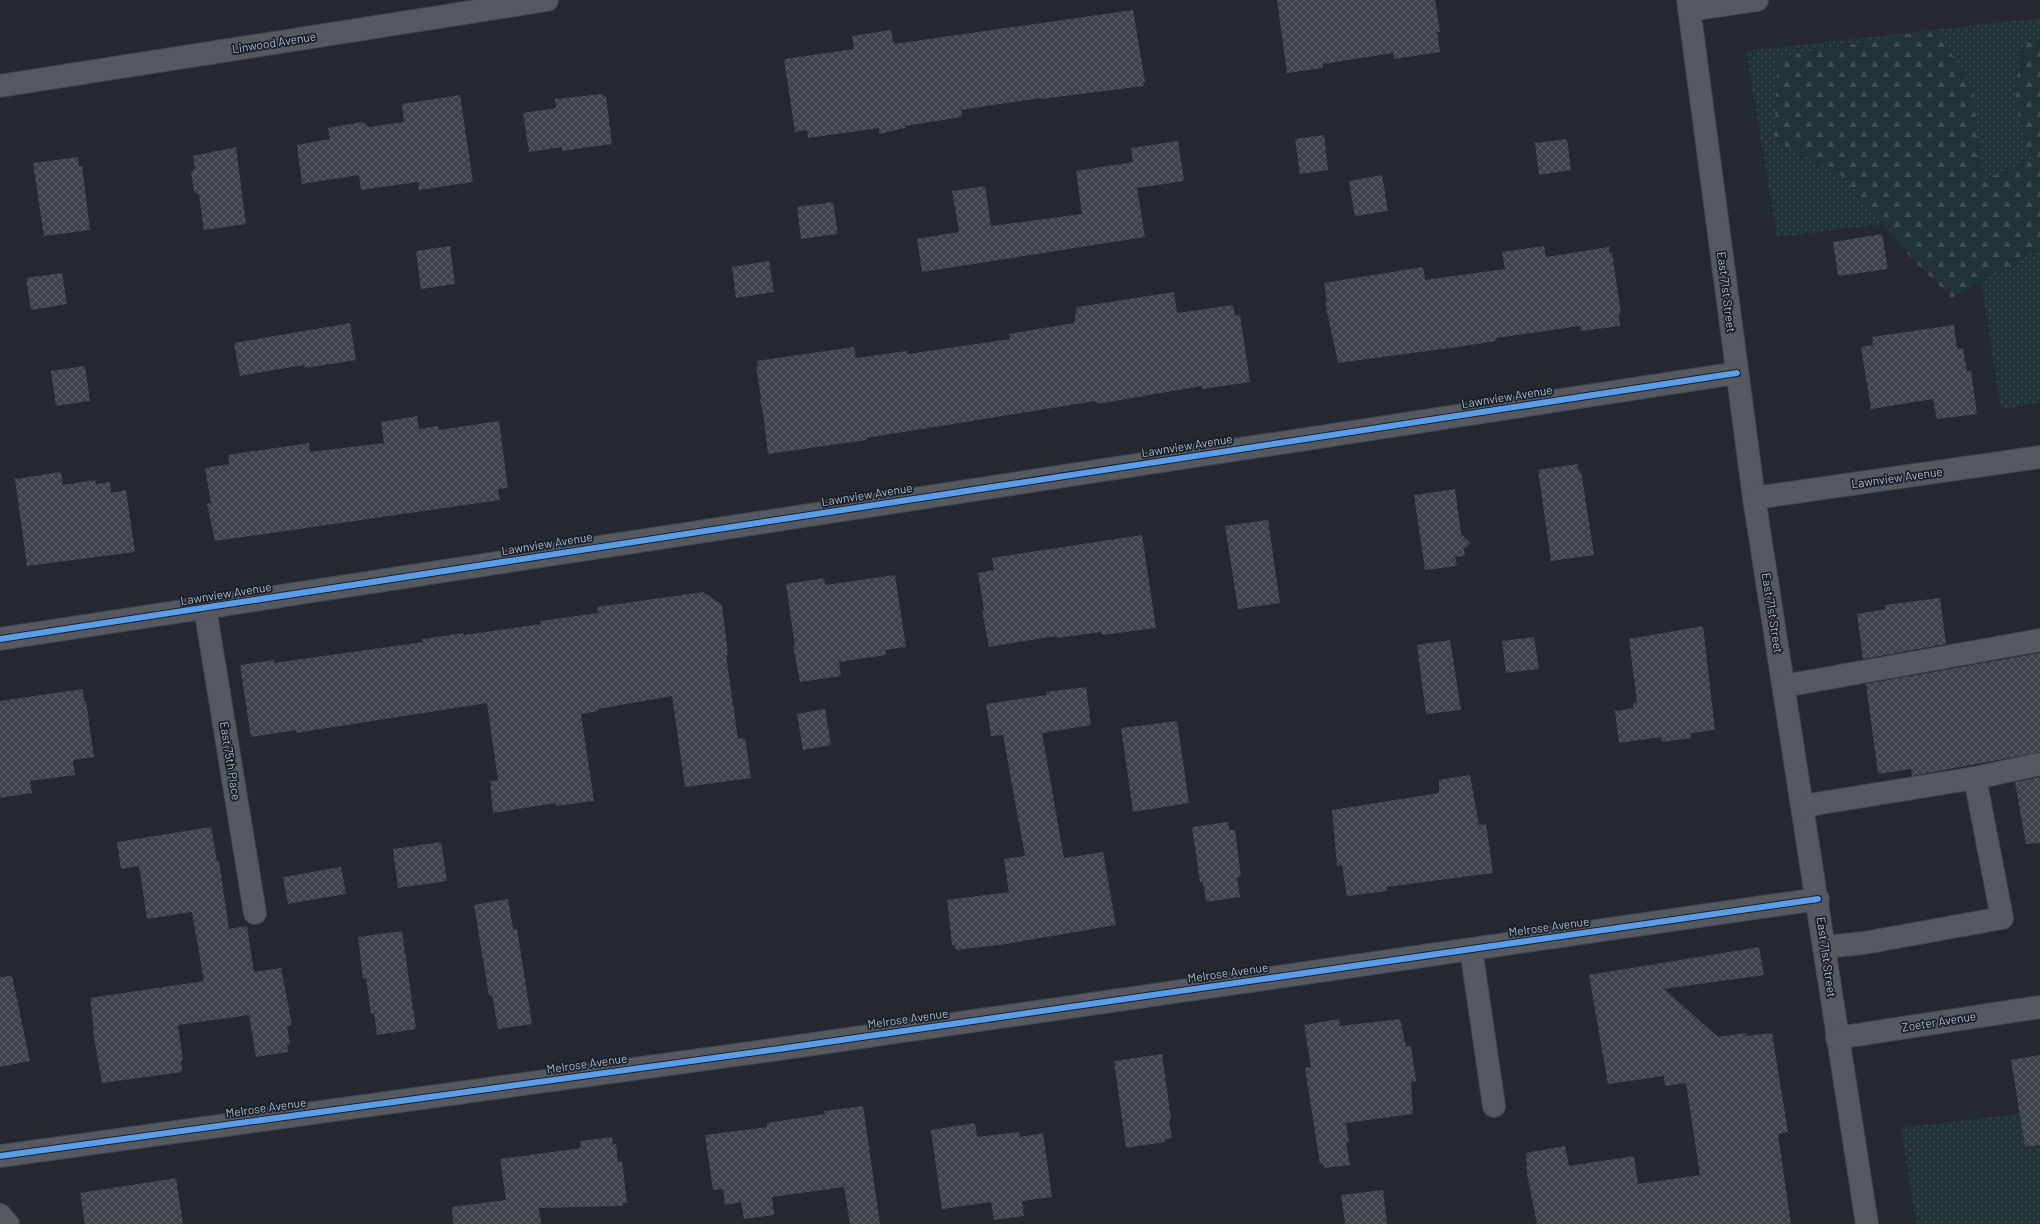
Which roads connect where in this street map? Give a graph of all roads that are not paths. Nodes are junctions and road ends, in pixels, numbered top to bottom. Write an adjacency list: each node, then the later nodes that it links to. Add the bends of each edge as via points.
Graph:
1 (548, 0): 4 (street, Linwood Avenue)
2 (1757, 0): 3 (street)
3 (1688, 5): 5 (street, East 71st Street)
4 (0, 86)
5 (1737, 373): 7 (street, East 71st Street); 8 (street, Lawnview Avenue)
6 (2040, 457): 7 (street, Lawnview Avenue)
7 (1754, 498): 11 (street, East 71st Street)
8 (205, 608): 9 (street, Lawnview Avenue); 16 (street, East 75th Place)
9 (0, 639)
10 (2040, 640): 11 (street)
11 (1784, 686): 14 (street, East 71st Street)
12 (2040, 764): 13 (street)
13 (1975, 778): 14 (street); 17 (street, via 2002,918 1864,943)
14 (1803, 806): 15 (street, East 71st Street)
15 (1818, 899): 17 (street, East 71st Street); 18 (street, Melrose Avenue)
16 (255, 913)
17 (1824, 947): 20 (street, East 71st Street)
18 (1470, 949): 21 (street); 22 (street, Melrose Avenue, via 779,1049)
19 (2040, 1007): 20 (street, Zoeter Avenue)
20 (1837, 1038): 25 (street, East 71st Street)
21 (1494, 1106)
22 (0, 1156)
23 (0, 1215): 24 (street)
24 (8, 1224)
25 (1867, 1224)

